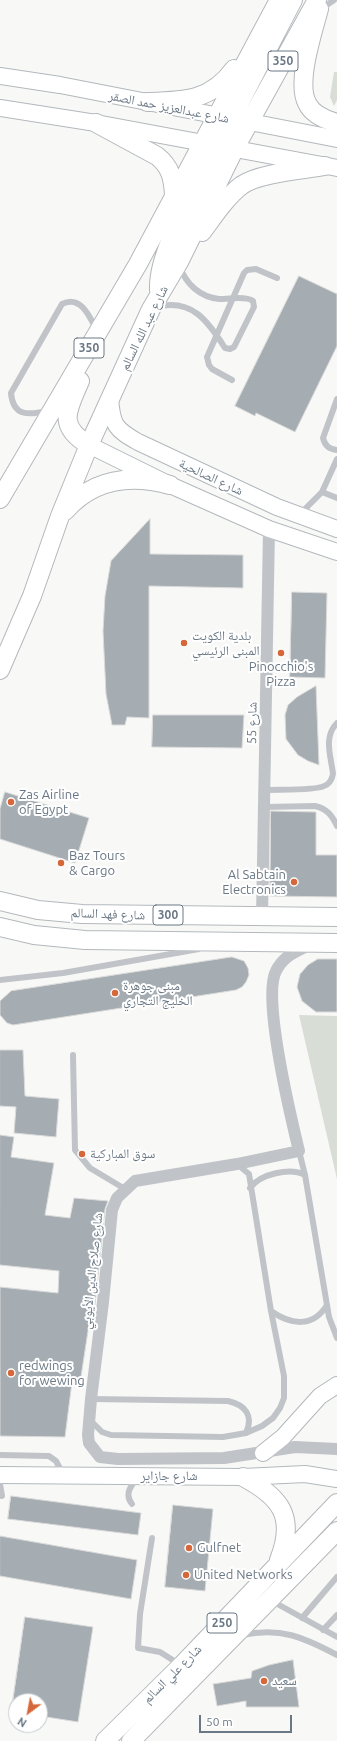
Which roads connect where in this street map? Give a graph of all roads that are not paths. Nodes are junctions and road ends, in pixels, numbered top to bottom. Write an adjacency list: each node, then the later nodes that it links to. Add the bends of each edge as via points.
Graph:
1 (279, 0): 5 (main road, شارع عبد الله السالم / 350)
2 (293, 0): 9 (main road)
3 (334, 0): 4 (lane)
4 (319, 4): 11 (main road, شارع عبد الله السالم / 350); 12 (main road, via 305,69 304,92 307,103 314,112)
5 (269, 19): 7 (main road, via 231,73 215,88 193,99); 9 (main road, شارع عبد الله السالم / 350)
6 (0, 76): 7 (street, شارع عبدالعزيز حمد الصقر)
7 (147, 102): 9 (street, شارع عبدالعزيز حمد الصقر)
8 (0, 108): 10 (street)
9 (224, 118): 11 (street, شارع عبدالعزيز حمد الصقر); 14 (main road, شارع عبد الله السالم / 350); 14 (main road, via 227,140)
10 (96, 123): 14 (street); 16 (main road, via 164,162 171,173)
11 (249, 123): 13 (street, شارع عبدالعزيز حمد الصقر); 14 (main road, شارع عبد الله السالم / 350)
12 (337, 123)
13 (337, 139)
14 (219, 145): 15 (street); 16 (main road, شارع عبد الله السالم / 350); 17 (main road, شارع عبد الله السالم / 350); 21 (main road, via 168,247 160,271)
15 (331, 167): 17 (main road, via 260,178 241,186)
16 (174, 195): 18 (main road, شارع عبد الله السالم / 350)
17 (179, 262): 20 (lane, via 182,273 198,292 220,299); 21 (main road, شارع عبد الله السالم / 350)
18 (138, 264): 22 (main road, شارع عبد الله السالم / 350); 28 (main road, via 90,357 67,414 71,431 76,438)
19 (277, 278): 20 (lane, via 256,269 247,270)
20 (234, 298): 23 (lane); 23 (lane, via 249,298 253,301 254,307 234,347 225,348)
21 (155, 301): 23 (lane, via 163,306 176,305 189,309 204,318); 25 (main road, شارع عبد الله السالم / 350)
22 (98, 332): 27 (main road, شارع عبد الله السالم / 350); 27 (lane, via 87,311 77,303 68,301 62,304 11,393 12,402 17,410 26,414)
23 (217, 335): 24 (lane, via 207,362 212,369)
24 (232, 380)
25 (110, 398): 28 (main road, شارع عبد الله السالم / 350); 37 (street, شارع الصالحية, via 112,416 121,432 214,479)
26 (337, 399): 29 (lane, via 323,438 329,448)
27 (53, 409): 31 (main road, شارع عبد الله السالم / 350)
28 (89, 445): 32 (street, شارع الصالحية); 36 (main road, شارع عبد الله السالم / 350)
29 (337, 450)
30 (337, 459): 33 (lane)
31 (6, 480): 35 (main road, شارع عبد الله السالم / 350)
32 (170, 484): 36 (main road, via 145,479 112,481 83,494); 39 (street, شارع الصالحية)
33 (322, 492): 34 (lane); 37 (lane)
34 (337, 498)
35 (0, 499)
36 (60, 516): 42 (main road, شارع عبد الله السالم / 350, via 32,596)
37 (299, 516): 38 (street, شارع الصالحية)
38 (337, 529)
39 (269, 530): 40 (street, via 276,521 285,518); 41 (street, شارع الصالحية); 44 (street, شارع 55)
40 (337, 533)
41 (337, 552)
42 (0, 670)
43 (337, 723): 44 (lane, via 328,738 333,774 326,785 318,788)
44 (264, 790): 45 (street, شارع 55)
45 (264, 807): 46 (lane, via 320,807 330,813); 48 (street, شارع 55)
46 (337, 826)
47 (0, 901): 48 (main road, شارع فهد السالم / 300, via 38,910 76,914)
48 (262, 917): 49 (main road, شارع فهد السالم / 300)
49 (337, 917)
50 (0, 927): 51 (main road, شارع فهد السالم / 300, via 34,936 79,940)
51 (238, 942): 52 (main road, شارع فهد السالم / 300); 54 (lane, via 63,973)
52 (314, 943): 53 (main road, شارع فهد السالم / 300); 56 (street, via 285,957 275,972 272,984 271,1002 288,1106)
53 (337, 943)
54 (0, 980)
55 (73, 1055): 60 (lane, via 75,1150 90,1168)
56 (299, 1151): 57 (street); 58 (lane)
57 (237, 1164): 59 (lane, via 249,1174); 60 (street, via 135,1182)
58 (305, 1175): 59 (lane, via 292,1171 262,1177); 61 (lane)
59 (250, 1188): 62 (lane)
60 (125, 1189): 65 (street, شارع صلاح الدين الأيوبي, via 117,1198 112,1210)
61 (327, 1305): 62 (lane, via 322,1314 305,1322 280,1318); 63 (lane)
62 (271, 1311): 67 (lane, via 284,1376 284,1398 273,1418)
63 (337, 1338)
64 (337, 1385): 69 (street, via 320,1396 283,1437)
65 (91, 1399): 66 (street, شارع صلاح الدين الأيوبي); 67 (lane, via 228,1401 239,1404 246,1410 249,1419)
66 (89, 1419): 67 (lane, via 102,1432 111,1435 223,1437); 71 (street, شارع صلاح الدين الأيوبي, via 89,1443)
67 (246, 1433)
68 (337, 1449): 69 (street, via 295,1447)
69 (263, 1452): 71 (street, via 224,1458)
70 (0, 1455): 73 (lane, via 49,1456 56,1461)
71 (100, 1457): 74 (street)
72 (0, 1475): 73 (street, شارع جازاير)
73 (64, 1476): 74 (street, شارع جازاير)
74 (97, 1476): 75 (street, شارع جازاير)
75 (139, 1476): 76 (street, شارع جازاير); 81 (lane, via 128,1493 128,1499)
76 (243, 1477): 77 (street, شارع جازاير, via 305,1474); 84 (main road, via 273,1496 281,1507 287,1536)
77 (337, 1479)
78 (0, 1484): 79 (lane)
79 (2, 1496)
80 (337, 1502): 84 (main road, شارع علي السالم / 250)
81 (132, 1504)
82 (337, 1531): 86 (main road, شارع علي السالم / 250)
83 (152, 1538): 93 (lane, via 140,1614 138,1648 160,1652)
84 (277, 1566): 93 (main road, شارع علي السالم / 250)
85 (337, 1577): 88 (lane)
86 (269, 1599): 88 (lane); 90 (main road, شارع علي السالم / 250)
87 (337, 1615): 89 (lane)
88 (302, 1618): 89 (lane)
89 (323, 1630): 91 (lane)
90 (232, 1637): 92 (lane, via 258,1632 290,1634); 95 (main road, شارع علي السالم / 250)
91 (337, 1637)
92 (337, 1655)
93 (182, 1665): 94 (main road, شارع علي السالم / 250)
94 (105, 1741)
95 (131, 1741)

